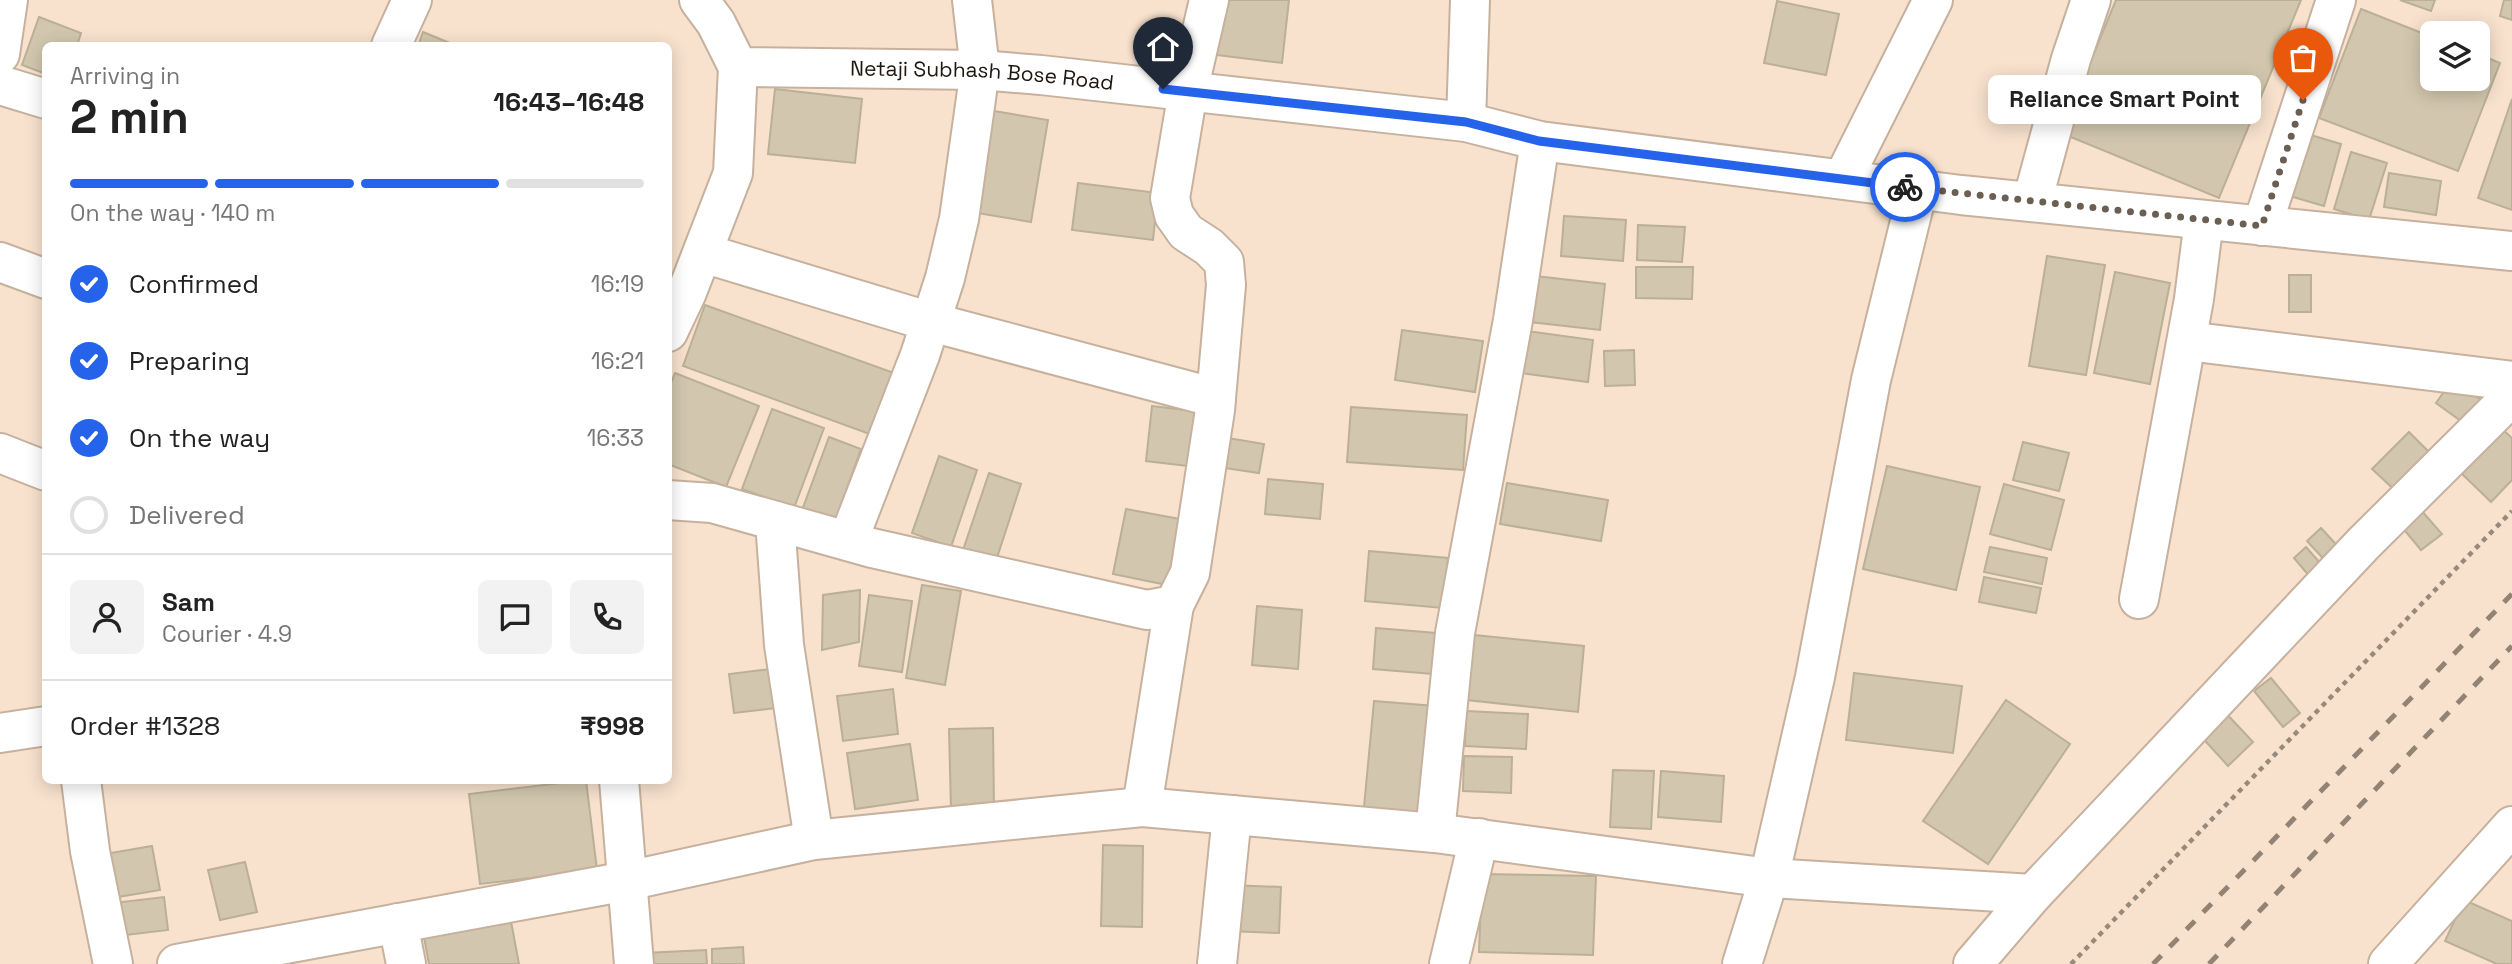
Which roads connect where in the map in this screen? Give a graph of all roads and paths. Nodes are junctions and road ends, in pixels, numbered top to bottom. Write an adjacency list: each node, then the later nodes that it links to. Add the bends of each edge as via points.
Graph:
1 (8, 0): 11 (street)
2 (412, 0): 10 (street)
3 (699, 0): 12 (street)
4 (972, 0): 13 (street)
5 (1209, 0): 15 (street)
6 (1470, 0): 17 (street)
7 (1933, 0): 19 (street)
8 (2091, 0): 21 (street)
9 (2336, 0): 23 (street)
10 (393, 42)
11 (0, 54)
12 (738, 67): 13 (street, Netaji Subhash Bose Road); 25 (street, via 733,173)
13 (980, 71): 15 (street, Netaji Subhash Bose Road); 29 (street, via 958,219)
14 (0, 85): 16 (street)
15 (1188, 91): 17 (street, Netaji Subhash Bose Road); 33 (street, via 1170,198 1174,215 1186,232 1224,262)
16 (42, 98)
17 (1466, 122): 18 (street, Netaji Subhash Bose Road)
18 (1539, 141): 19 (street, Netaji Subhash Bose Road); 49 (street, via 1513,320 1455,633)
19 (1843, 179): 20 (street, Netaji Subhash Bose Road)
20 (1918, 189): 21 (street, Netaji Subhash Bose Road); 52 (street, via 1871,380 1815,677)
21 (2032, 202): 22 (street, Netaji Subhash Bose Road)
22 (2204, 220): 23 (street, Netaji Subhash Bose Road); 30 (street)
23 (2262, 226): 24 (street, Netaji Subhash Bose Road)
24 (2512, 251)
25 (703, 253): 28 (street); 29 (street)
26 (0, 262): 27 (street)
27 (42, 278)
28 (672, 322)
29 (931, 322): 33 (street); 39 (street)
30 (2187, 341): 31 (street); 40 (street)
31 (2512, 381)
32 (2512, 396): 54 (street, via 2364,542)
33 (1216, 398): 41 (street, via 1190,573)
34 (0, 453): 35 (street)
35 (42, 469)
36 (672, 500): 38 (street, via 712,503)
37 (2512, 511): 64 (path)
38 (775, 521): 39 (street); 51 (street, via 784,645)
39 (848, 541): 41 (street, via 1147,610)
40 (2139, 599)
41 (1174, 605): 46 (street)
42 (42, 727): 43 (street)
43 (0, 733)
44 (82, 784): 56 (street)
45 (619, 784): 53 (street)
46 (1142, 807): 47 (street); 51 (street)
47 (1232, 815): 49 (street); 60 (street)
48 (2512, 826): 65 (street)
49 (1434, 833): 50 (street)
50 (1479, 838): 52 (street); 61 (street)
51 (814, 840): 53 (street)
52 (1769, 878): 54 (street); 62 (street)
53 (627, 881): 55 (street); 59 (street)
54 (2033, 894): 63 (street)
55 (398, 923): 57 (street); 58 (street)
56 (113, 964)
57 (177, 964)
58 (406, 964)
59 (634, 964)
60 (1217, 964)
61 (1449, 964)
62 (1742, 964)
63 (1973, 964)
64 (2071, 964)
65 (2388, 964)

